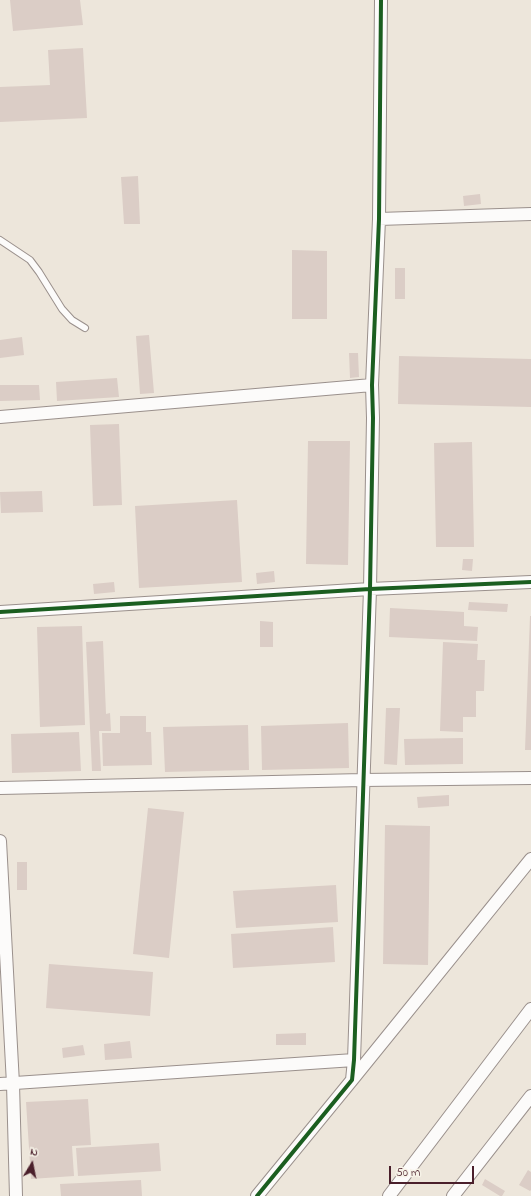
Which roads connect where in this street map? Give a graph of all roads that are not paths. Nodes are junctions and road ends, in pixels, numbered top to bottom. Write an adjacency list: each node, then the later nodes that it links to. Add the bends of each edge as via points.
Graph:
1 (381, 0): 3 (street)
2 (531, 214): 3 (street)
3 (379, 219): 6 (street)
4 (0, 240): 5 (lane, via 30,260 62,309 72,320)
5 (85, 328)
6 (372, 385): 7 (street); 9 (street)
7 (0, 417)
8 (531, 582): 9 (street)
9 (370, 589): 10 (street); 12 (street)
10 (0, 612)
11 (531, 778): 12 (street)
12 (363, 780): 13 (street); 17 (street)
13 (0, 788)
14 (0, 841): 20 (street)
15 (531, 859): 18 (street)
16 (531, 1009): 24 (street)
17 (354, 1060): 18 (street); 20 (street)
18 (352, 1080): 23 (street)
19 (0, 1084): 20 (street)
20 (13, 1084): 22 (street)
21 (531, 1096): 25 (street)
22 (16, 1196)
23 (257, 1196)
24 (388, 1196)
25 (453, 1196)

